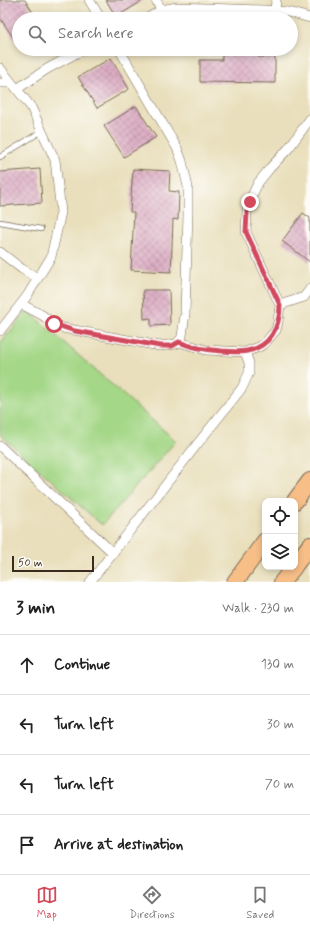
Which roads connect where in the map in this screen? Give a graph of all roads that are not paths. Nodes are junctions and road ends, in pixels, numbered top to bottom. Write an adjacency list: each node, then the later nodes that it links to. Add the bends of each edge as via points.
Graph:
1 (89, 0): 6 (street)
2 (156, 0): 4 (street)
3 (276, 0): 5 (street)
4 (161, 10): 5 (street, via 177,7); 7 (street)
5 (275, 11): 8 (street)
6 (97, 12)
7 (158, 12)
8 (288, 12)
9 (298, 15): 10 (street)
10 (310, 18)
11 (71, 56): 15 (street)
12 (123, 56): 27 (street, via 177,148 186,174 188,213 185,314)
13 (0, 68): 15 (street)
14 (0, 83): 15 (street)
15 (14, 86): 17 (street, via 30,107)
16 (310, 119): 25 (street, via 261,179 253,192 247,212 246,232)
17 (42, 131): 18 (lane); 22 (street, via 55,160 61,212 51,257)
18 (0, 157)
19 (0, 222): 20 (lane)
20 (41, 229)
21 (0, 252): 22 (street)
22 (38, 278): 24 (street)
23 (310, 289): 25 (street, via 304,297)
24 (21, 304): 26 (street); 27 (street, via 63,328 160,346 172,346)
25 (280, 305): 28 (street, via 278,322 271,337 259,347)
26 (0, 331)
27 (179, 342): 28 (street, via 206,350)
28 (245, 352): 34 (street, via 250,373 242,388)
29 (0, 446): 34 (street)
30 (310, 481): 31 (highway)
31 (297, 498)
32 (262, 545): 38 (highway)
33 (310, 545): 35 (highway)
34 (113, 553): 37 (street)
35 (298, 561)
36 (291, 570): 39 (highway)
37 (90, 582)
38 (235, 582)
39 (282, 582)

